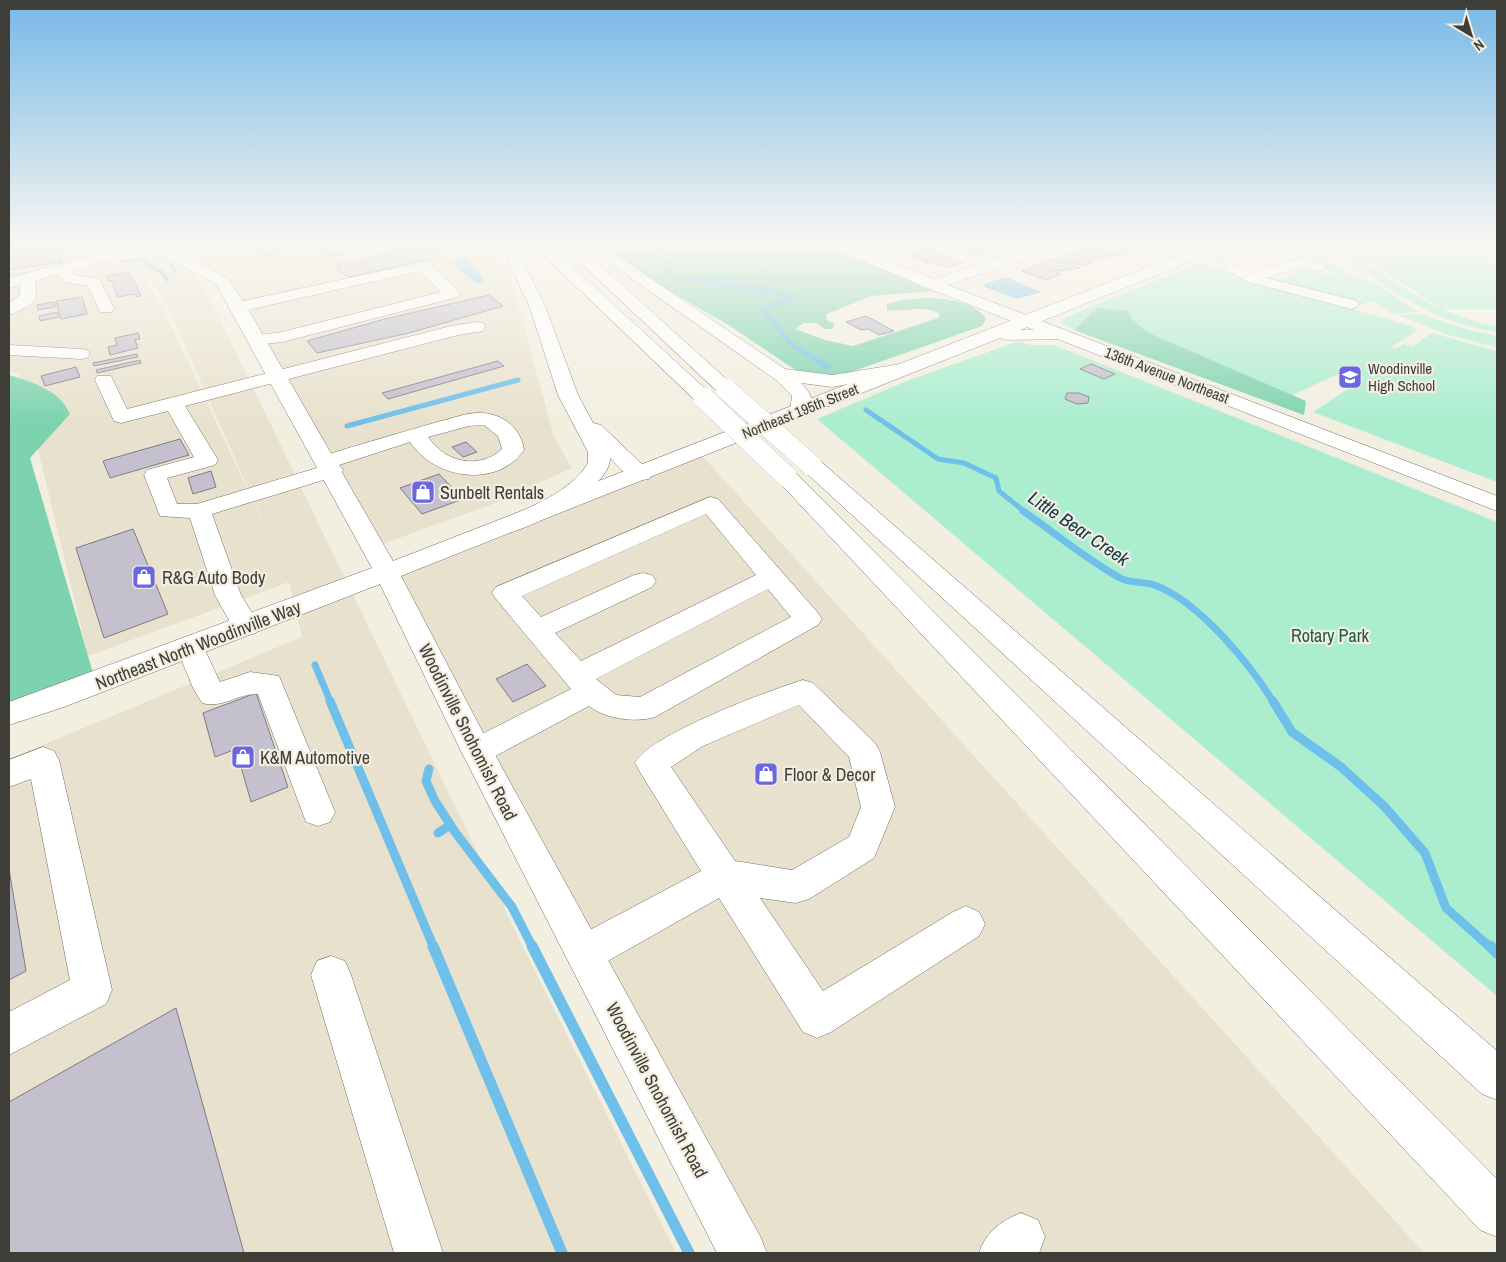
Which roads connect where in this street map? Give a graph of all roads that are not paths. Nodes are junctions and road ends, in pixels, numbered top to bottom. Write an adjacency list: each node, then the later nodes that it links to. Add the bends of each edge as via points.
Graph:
1 (20, 306): 13 (main road)
2 (105, 306): 12 (main road)
3 (244, 306): 11 (main road)
4 (405, 306): 18 (main road, via 282,337)
5 (537, 306): 26 (main road, via 561,379)
6 (605, 306): 30 (main road, bridge, via 704,398)
7 (635, 306): 30 (main road, bridge, via 726,389)
8 (678, 306): 22 (main road)
9 (986, 306): 14 (main road, 136th Avenue Northeast)
10 (1067, 306): 14 (main road, Northeast 195th Street)
11 (239, 307): 18 (main road, Woodinville Snohomish Road)
12 (106, 309)
13 (9, 317)
14 (1027, 322): 16 (main road, Northeast 195th Street); 17 (main road, 136th Avenue Northeast)
15 (478, 327): 23 (main road)
16 (993, 335): 17 (main road); 21 (main road, Northeast 195th Street)
17 (1063, 336): 32 (main road, 136th Avenue Northeast, via 1205,388)
18 (257, 340): 23 (main road, Woodinville Snohomish Road)
19 (9, 350): 20 (main road)
20 (81, 354)
21 (907, 368): 22 (main road, via 832,380); 27 (main road, Northeast 195th Street)
22 (778, 374): 27 (main road, via 800,393 803,401)
23 (277, 376): 25 (main road); 29 (main road, Woodinville Snohomish Road)
24 (104, 380): 25 (main road, via 121,417)
25 (174, 402): 33 (main road, via 207,460 155,475 168,511)
26 (577, 409): 31 (main road, via 602,439); 34 (main road, via 600,456 597,470 578,487)
27 (800, 411): 31 (main road, Northeast 195th Street)
28 (415, 434): 29 (main road)
29 (330, 466): 33 (main road); 35 (main road, Woodinville Snohomish Road)
30 (799, 470): 51 (main road); 52 (main road)
31 (641, 474): 34 (main road, Northeast 195th Street)
32 (1497, 504)
33 (200, 512): 38 (main road, via 228,595)
34 (511, 525): 35 (main road, Northeast 195th Street)
35 (386, 573): 38 (main road, Northeast North Woodinville Way); 43 (main road, Woodinville Snohomish Road)
36 (772, 577): 39 (main road, via 710,504 505,593); 41 (main road); 41 (main road, via 808,619 644,709 609,705)
37 (643, 581): 39 (main road)
38 (246, 626): 40 (main road, Northeast North Woodinville Way)
39 (537, 630): 41 (main road)
40 (190, 648): 42 (main road, Northeast North Woodinville Way); 45 (main road, via 213,695 250,683 269,684)
41 (584, 684): 43 (main road)
42 (9, 714)
43 (477, 751): 48 (main road, Woodinville Snohomish Road)
44 (9, 774): 50 (main road, via 43,760 92,990)
45 (318, 812)
46 (725, 876): 46 (main road, via 652,763 692,737 803,691 864,752 878,807 862,847 796,887); 47 (main road, via 817,1018); 48 (main road)
47 (966, 924)
48 (585, 953): 54 (main road, Woodinville Snohomish Road)
49 (330, 975): 53 (main road)
50 (9, 1034)
51 (1497, 1078)
52 (1497, 1213)
53 (419, 1253)
54 (743, 1253)

